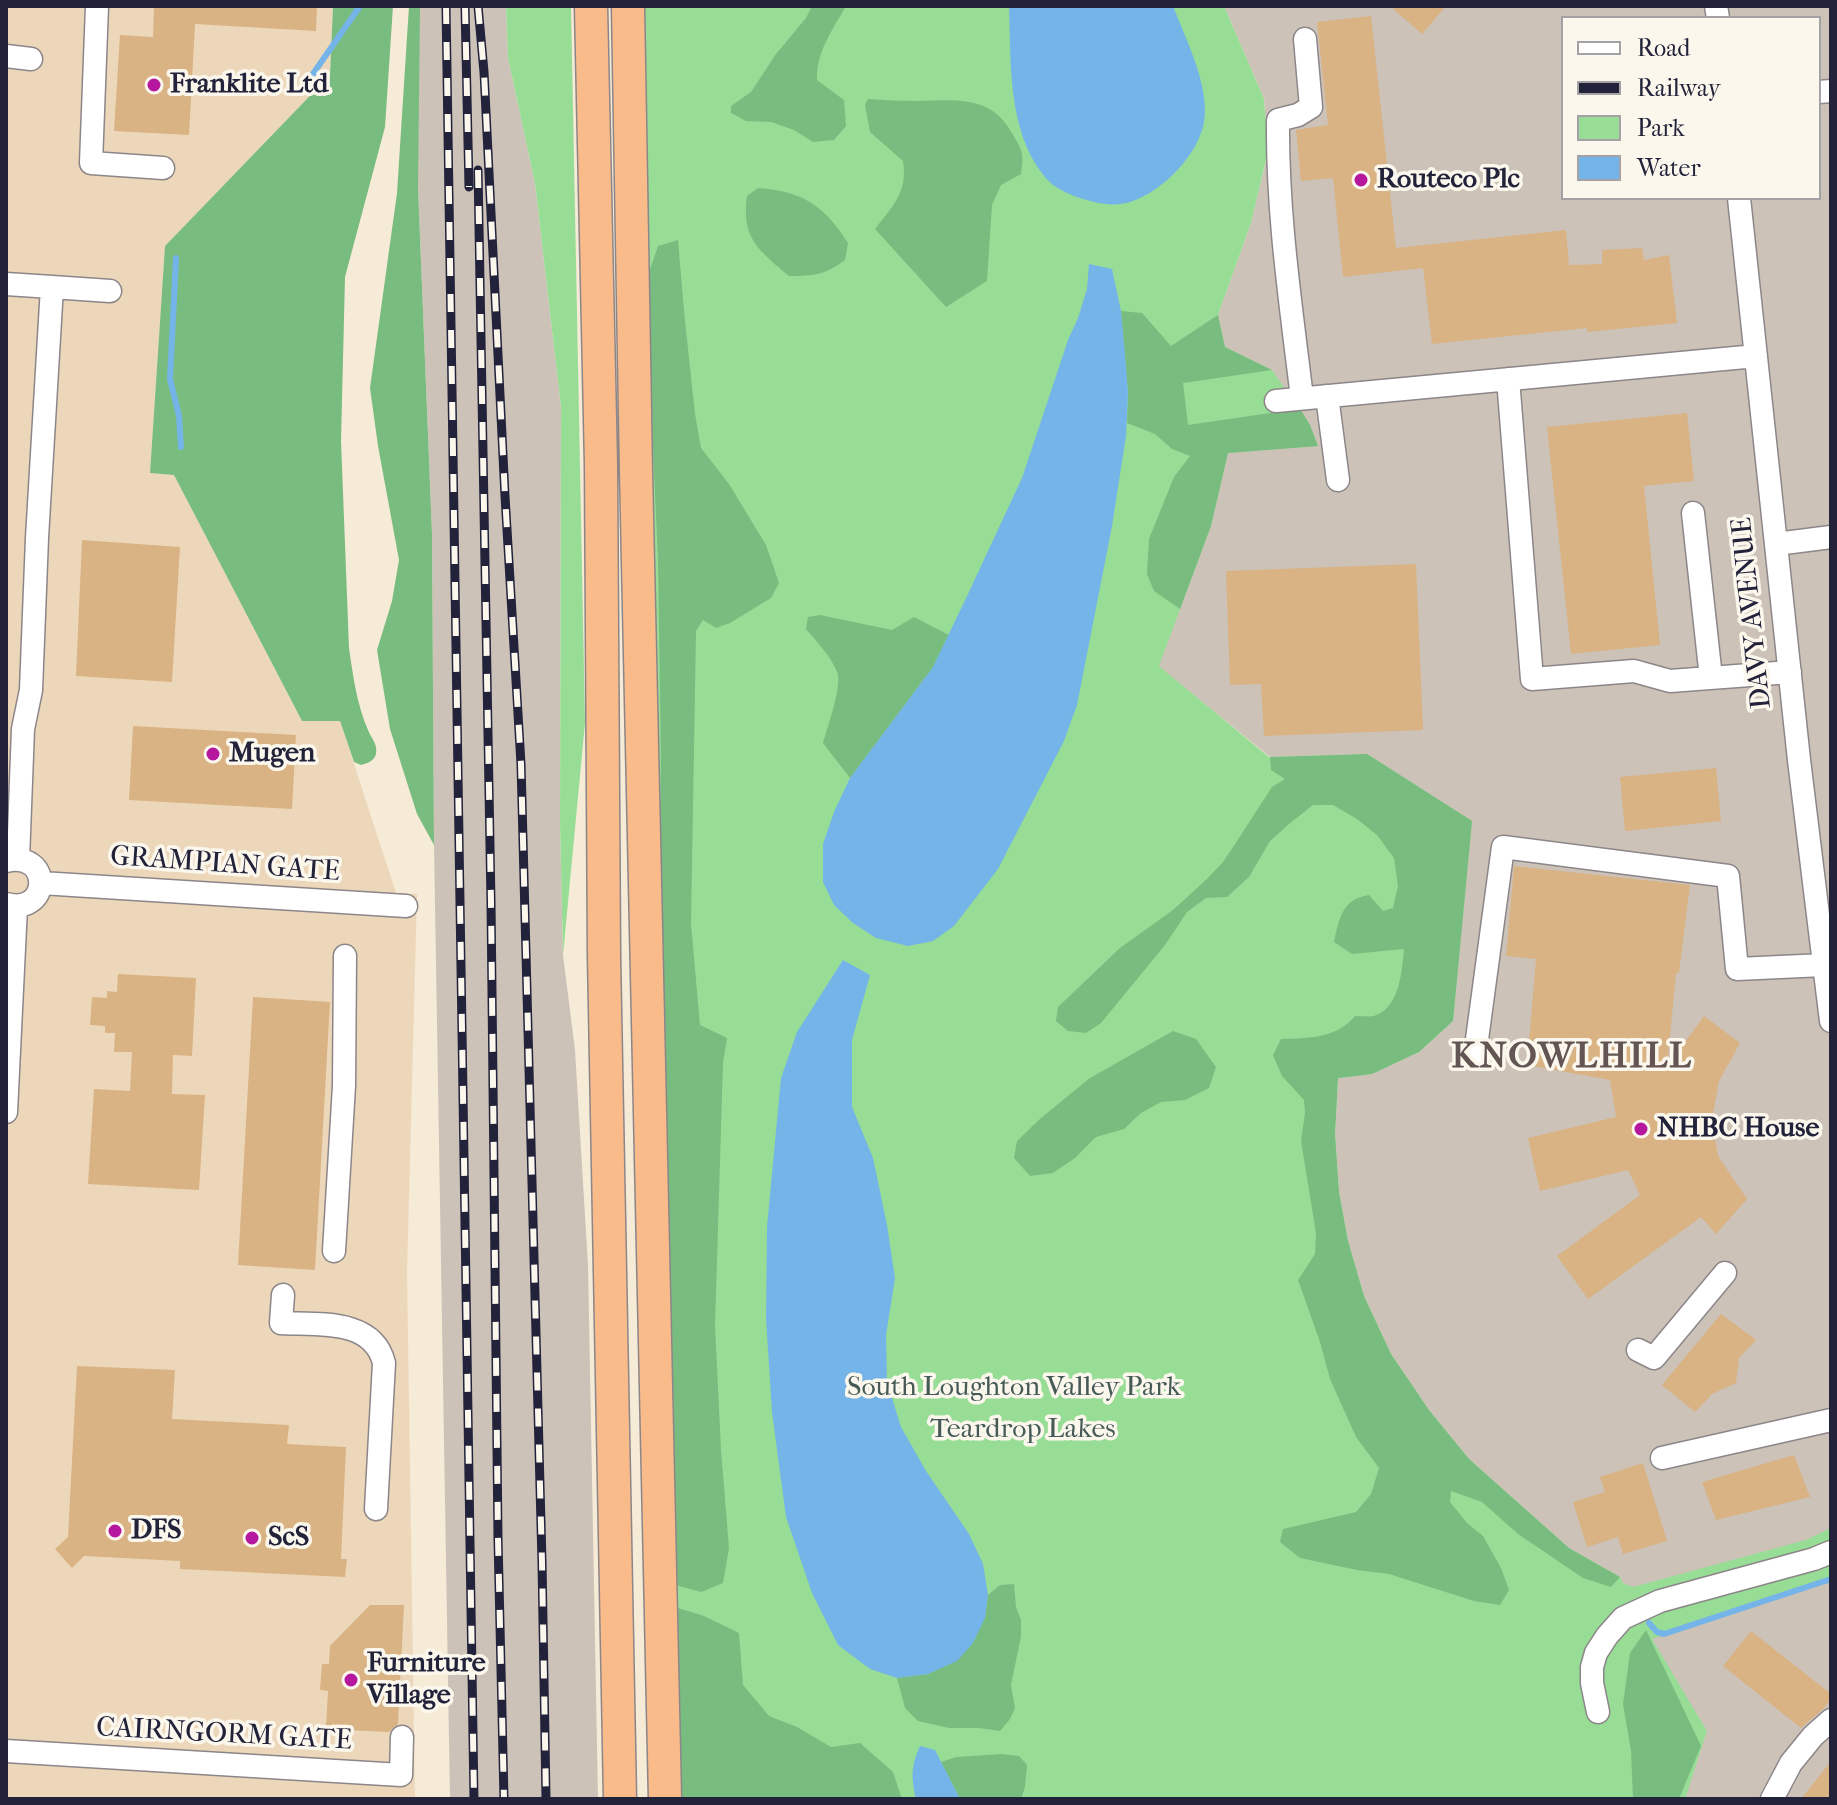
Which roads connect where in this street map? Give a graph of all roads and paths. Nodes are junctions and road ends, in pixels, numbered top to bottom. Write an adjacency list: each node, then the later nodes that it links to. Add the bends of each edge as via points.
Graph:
1 (97, 6): 7 (street, via 91,163)
2 (591, 6): 44 (highway)
3 (628, 6): 45 (highway)
4 (1305, 39): 15 (street, via 1311,107 1278,120 1277,172)
5 (6, 56): 6 (street)
6 (31, 59)
7 (163, 168)
8 (1739, 200): 12 (street, DAVY AVENUE)
9 (6, 284): 10 (street)
10 (52, 287): 11 (street); 23 (street, via 31,690)
11 (110, 291)
12 (1756, 356): 13 (street); 20 (street, DAVY AVENUE)
13 (1508, 379): 14 (street); 22 (street, via 1532,679 1634,671 1670,681)
14 (1327, 396): 15 (street); 17 (street)
15 (1302, 398): 16 (street)
16 (1276, 401)
17 (1338, 480)
18 (1693, 513): 22 (street)
19 (1831, 537): 20 (street)
20 (1776, 544): 21 (street, DAVY AVENUE)
21 (1790, 672): 22 (street); 28 (street, DAVY AVENUE)
22 (1711, 678)
23 (12, 860): 24 (street, via 27,861)
24 (41, 883): 25 (street, via 31,902); 26 (street, GRAMPIAN GATE)
25 (11, 905): 31 (street)
26 (406, 906)
27 (345, 956): 32 (street)
28 (1824, 965): 29 (street, DAVY AVENUE); 30 (street, via 1737,969 1728,876 1503,847)
29 (1831, 1021)
30 (1475, 1054)
31 (6, 1112)
32 (334, 1251)
33 (1725, 1273): 35 (street, via 1654,1358)
34 (283, 1295): 38 (street, via 281,1323 349,1328 381,1351)
35 (1638, 1350)
36 (1831, 1420): 37 (street)
37 (1662, 1458)
38 (376, 1509)
39 (1831, 1552): 40 (street, via 1660,1601 1623,1618 1596,1653 1592,1667)
40 (1598, 1712)
41 (1831, 1720): 46 (street, via 1791,1763)
42 (402, 1737): 43 (street, CAIRNGORM GATE, via 401,1775)
43 (6, 1751)
44 (620, 1799)
45 (665, 1799)
46 (1772, 1799)

